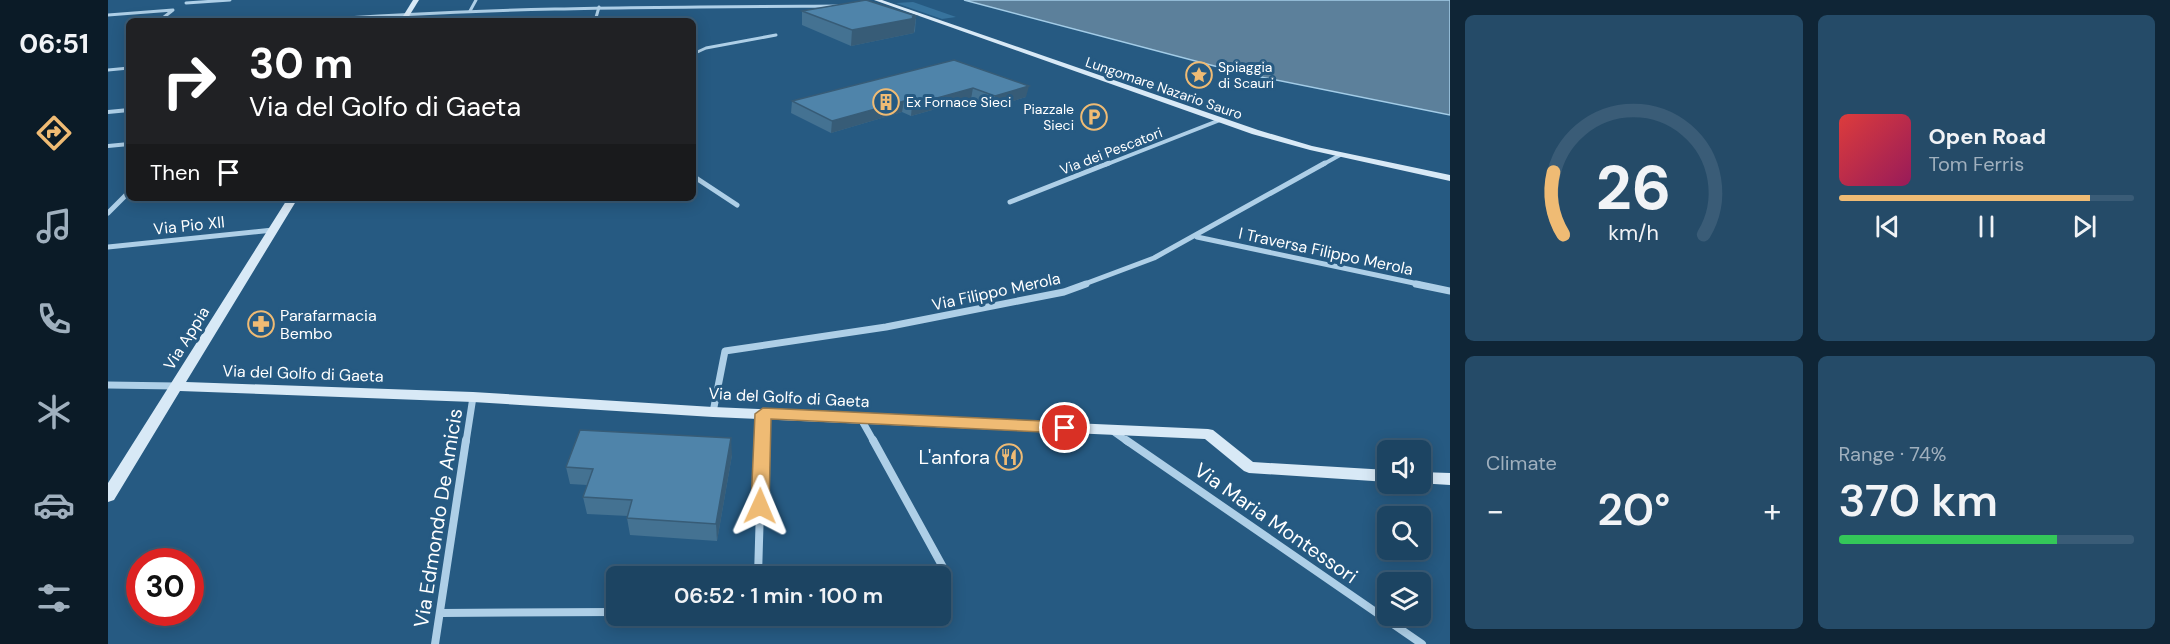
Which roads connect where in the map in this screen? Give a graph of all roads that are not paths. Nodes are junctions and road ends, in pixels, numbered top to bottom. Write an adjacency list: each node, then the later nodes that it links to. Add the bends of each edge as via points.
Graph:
1 (230, 0): 5 (street)
2 (416, 0): 11 (street)
3 (476, 0): 10 (street)
4 (877, 0): 6 (street, Lungomare Nazario Sauro)
5 (186, 3)
6 (886, 4): 7 (street); 23 (street, Lungomare Nazario Sauro)
7 (870, 5)
8 (839, 6): 9 (street)
9 (599, 7): 10 (street); 16 (street)
10 (470, 11): 11 (street)
11 (408, 13): 14 (street); 15 (street)
12 (108, 15): 13 (street, via 173,10)
13 (163, 18)
14 (345, 18)
15 (405, 18)
16 (596, 18)
17 (776, 35): 18 (street)
18 (696, 53)
19 (126, 68): 20 (street)
20 (108, 70)
21 (126, 110): 22 (street)
22 (108, 112)
23 (1220, 120): 26 (street, Lungomare Nazario Sauro); 31 (street, Via dei Pescatori)
24 (126, 144): 25 (street)
25 (108, 146)
26 (1340, 155): 28 (street, Lungomare Nazario Sauro); 35 (street, Via Filippo Merola)
27 (696, 178): 32 (street)
28 (1450, 178)
29 (126, 195): 33 (street)
30 (291, 201): 34 (street, Via Appia)
31 (1010, 202)
32 (737, 206)
33 (108, 213)
34 (273, 230): 36 (street, Via Pio XII); 39 (street, Via Appia)
35 (1196, 237): 37 (street, I Traversa Filippo Merola); 41 (street, Via Filippo Merola, via 1154,258 1064,292 886,327 725,351)
36 (108, 247)
37 (1450, 291)
38 (108, 385): 39 (street)
39 (177, 386): 40 (street, Via del Golfo di Gaeta); 48 (street, Via Appia)
40 (473, 397): 41 (street, Via del Golfo di Gaeta); 52 (street, Via Edmondo De Amicis)
41 (713, 412): 42 (street, Via del Golfo di Gaeta)
42 (763, 414): 43 (street, Via del Golfo di Gaeta); 49 (street)
43 (861, 418): 44 (street, Via del Golfo di Gaeta); 50 (street)
44 (1111, 430): 45 (street, Via del Golfo di Gaeta, via 1208,434 1249,466); 54 (street, Via Maria Montessori)
45 (1377, 475)
46 (1431, 478): 47 (street)
47 (1450, 478)
48 (108, 496)
49 (758, 566)
50 (942, 566)
51 (606, 612): 52 (street)
52 (441, 613): 53 (street, Via Edmondo De Amicis)
53 (435, 644)
54 (1422, 644)

